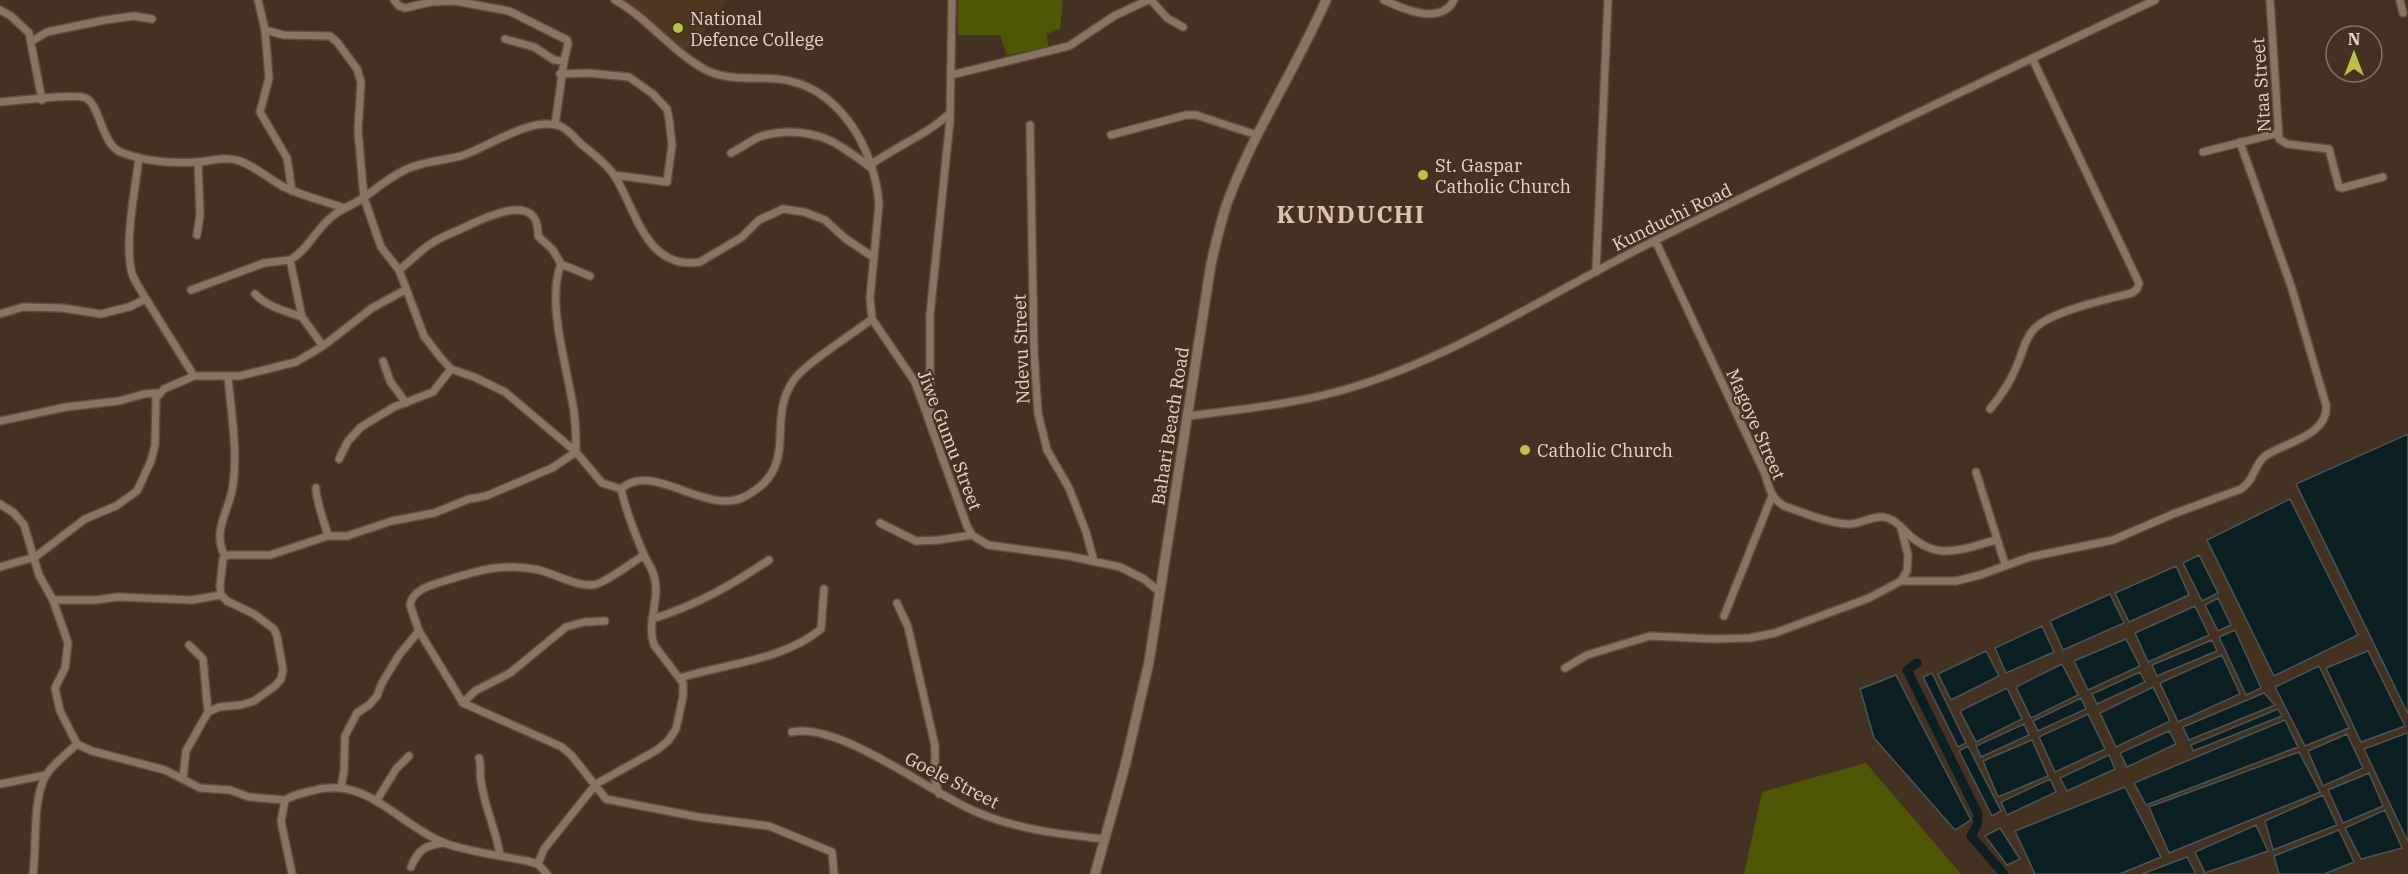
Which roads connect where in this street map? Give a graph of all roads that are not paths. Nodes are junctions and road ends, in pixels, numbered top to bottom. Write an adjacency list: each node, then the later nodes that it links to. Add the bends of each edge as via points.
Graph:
1 (258, 0): 17 (street)
2 (394, 0): 21 (street, via 405,8 455,1 509,11 567,40)
3 (615, 0): 37 (street, Jiwe Gumu Street, via 708,71 733,77 793,81 822,95 850,120)
4 (952, 0): 23 (street)
5 (1150, 0): 16 (street, via 1167,18); 23 (street, via 1114,15 1069,46)
6 (1326, 0): 31 (street, Bahari Beach Road)
7 (1384, 0): 8 (street, via 1420,14 1440,12)
8 (1454, 0)
9 (1608, 0): 49 (street)
10 (2155, 0): 20 (street, Kunduchi Road)
11 (2270, 0): 29 (street, Ntaa Street)
12 (2400, 0): 14 (street)
13 (0, 10): 19 (street, via 29,33)
14 (2403, 13)
15 (152, 19): 19 (street, via 134,15 105,20 47,32)
16 (1183, 27)
17 (265, 30): 40 (street, via 269,78 260,112 287,158); 41 (street, via 284,35 330,36 357,69 361,82 358,131)
18 (505, 39): 21 (street, via 534,47)
19 (32, 41): 24 (street)
20 (2032, 58): 44 (street, Kunduchi Road); 65 (street, via 2139,283 2132,293 2064,312 2036,326 2016,369)
21 (564, 62): 22 (street)
22 (560, 74): 27 (street); 38 (street, via 629,77 666,109 672,145 667,182)
23 (951, 75): 26 (street)
24 (42, 100): 25 (street); 35 (street, via 69,95 85,97 91,101 115,149)
25 (0, 102)
26 (950, 113): 37 (street, via 930,130 883,155 872,164); 68 (street, via 930,315)
27 (555, 125): 38 (street); 41 (street, via 529,127 462,155 411,167)
28 (1030, 125): 85 (street, Ndevu Street, via 1038,413 1047,450 1069,488)
29 (2278, 133): 32 (street); 39 (street, Ntaa Street, via 2284,143 2329,149 2342,188)
30 (1111, 135): 31 (street, via 1196,115)
31 (1257, 135): 66 (street, Bahari Beach Road, via 1220,226)
32 (2240, 142): 33 (street); 86 (street, via 2292,289 2326,405 2323,419 2303,439 2265,456 2241,489 2113,540)
33 (2203, 152)
34 (731, 153): 37 (street, via 761,136 808,132 842,146)
35 (140, 158): 36 (street); 54 (street, via 130,259)
36 (198, 162): 40 (street, via 239,160); 43 (street)
37 (872, 170): 45 (street, Jiwe Gumu Street, via 879,204)
38 (614, 175): 45 (street, via 642,233 673,259 700,262 742,237 759,220 783,209 825,220)
39 (2383, 177)
40 (292, 191): 42 (street)
41 (364, 198): 42 (street); 48 (street, via 381,247)
42 (344, 208): 46 (street)
43 (198, 235)
44 (1655, 240): 49 (street, Kunduchi Road); 74 (street, Magoye Street)
45 (873, 257): 57 (street, Jiwe Gumu Street)
46 (290, 260): 51 (street, via 264,263); 56 (street)
47 (561, 264): 48 (street, via 538,237 533,216 521,209 487,216 432,243); 50 (street); 69 (street, via 556,295 559,333 575,419)
48 (399, 270): 52 (street)
49 (1596, 272): 66 (street, Kunduchi Road, via 1481,333 1351,388 1284,404)
50 (590, 276)
51 (191, 290)
52 (405, 290): 58 (street, via 372,308); 60 (street, via 424,336)
53 (255, 294): 56 (street, via 269,305)
54 (146, 299): 55 (street, via 101,314 23,307); 61 (street)
55 (0, 314)
56 (302, 317): 58 (street)
57 (873, 320): 68 (street, Jiwe Gumu Street, via 915,382); 73 (street, via 794,379 783,404 777,466 767,480 744,497 719,501 652,482 629,482)
58 (323, 346): 62 (street, via 296,362)
59 (382, 361): 64 (street)
60 (451, 369): 64 (street, via 433,392); 69 (street, via 505,392)
61 (194, 376): 62 (street); 63 (street)
62 (228, 377): 82 (street, via 233,485 218,536)
63 (158, 393): 67 (street); 83 (street, via 154,407 155,444 137,491 127,500 85,519)
64 (406, 403): 70 (street, via 361,427)
65 (1990, 409)
66 (1188, 416): 90 (street, Bahari Beach Road)
67 (0, 421)
68 (930, 426): 78 (street, Jiwe Gumu Street)
69 (576, 452): 73 (street, via 602,483); 79 (street, via 552,468 486,496 347,536)
70 (339, 459)
71 (1976, 472): 80 (street)
72 (316, 488): 79 (street)
73 (621, 489): 81 (street)
74 (1772, 496): 77 (street, Magoye Street, via 1784,506 1837,522 1851,524 1883,517); 94 (street)
75 (0, 504): 83 (street, via 24,525)
76 (880, 524): 78 (street, via 915,541)
77 (1900, 526): 80 (street, Magoye Street, via 1918,544 1934,551); 88 (street, via 1908,555 1907,571)
78 (972, 535): 85 (street, Jiwe Gumu Street, via 988,545)
79 (328, 536): 82 (street, via 270,555)
80 (1996, 540): 86 (street)
81 (644, 555): 95 (street, via 654,576); 97 (street, via 597,584 587,585 539,570 492,567 430,585 410,601)
82 (225, 556): 91 (street)
83 (34, 557): 87 (street); 92 (street)
84 (769, 560): 95 (street, via 724,589)
85 (1094, 561): 90 (street, Jiwe Gumu Street, via 1120,567)
86 (2006, 564): 88 (street, via 1956,581)
87 (0, 567)
88 (1901, 581): 99 (street, via 1869,598 1775,633 1714,639 1650,636 1587,655)
89 (824, 589): 100 (street, via 821,629 806,641 764,657)
90 (1160, 592): 115 (street, Bahari Beach Road, via 1149,662)
91 (221, 595): 92 (street, via 192,600); 102 (street, via 274,629 283,670 275,686 254,701)
92 (53, 600): 104 (street, via 68,642 56,696)
93 (897, 603): 112 (street, via 908,627 935,746)
94 (1724, 616)
95 (652, 619): 100 (street, via 654,645)
96 (606, 621): 101 (street, via 566,627 510,673 475,691)
97 (419, 631): 101 (street); 111 (street, via 399,655 377,696 357,713 345,736)
98 (189, 645): 102 (street, via 203,659)
99 (1565, 668)
100 (680, 678): 110 (street, via 684,690 680,716 668,741)
101 (463, 703): 110 (street, via 562,747)
102 (207, 712): 108 (street, via 186,751)
103 (792, 732): 112 (street, Goele Street, via 831,736 861,748)
104 (77, 744): 107 (street); 108 (street)
105 (409, 756): 114 (street)
106 (479, 758): 117 (street, via 480,779)
107 (46, 775): 109 (street); 120 (street, via 35,826)
108 (183, 779): 113 (street, via 200,788 231,790 249,798)
109 (0, 784)
110 (596, 784): 118 (street, via 549,842); 123 (street, via 606,799 770,826 832,852)
111 (341, 787): 113 (street, via 323,787); 114 (street)
112 (939, 794): 115 (street, Goele Street, via 1014,826)
113 (285, 800): 121 (street, via 282,821)
114 (377, 800): 116 (street)
115 (1104, 839): 124 (street, Bahari Beach Road)
116 (444, 843): 117 (street); 119 (street, via 424,846)
117 (500, 855): 118 (street)
118 (538, 864): 122 (street)
119 (411, 867)
120 (33, 874)
121 (292, 874)
122 (547, 874)
123 (834, 874)
124 (1095, 874)

